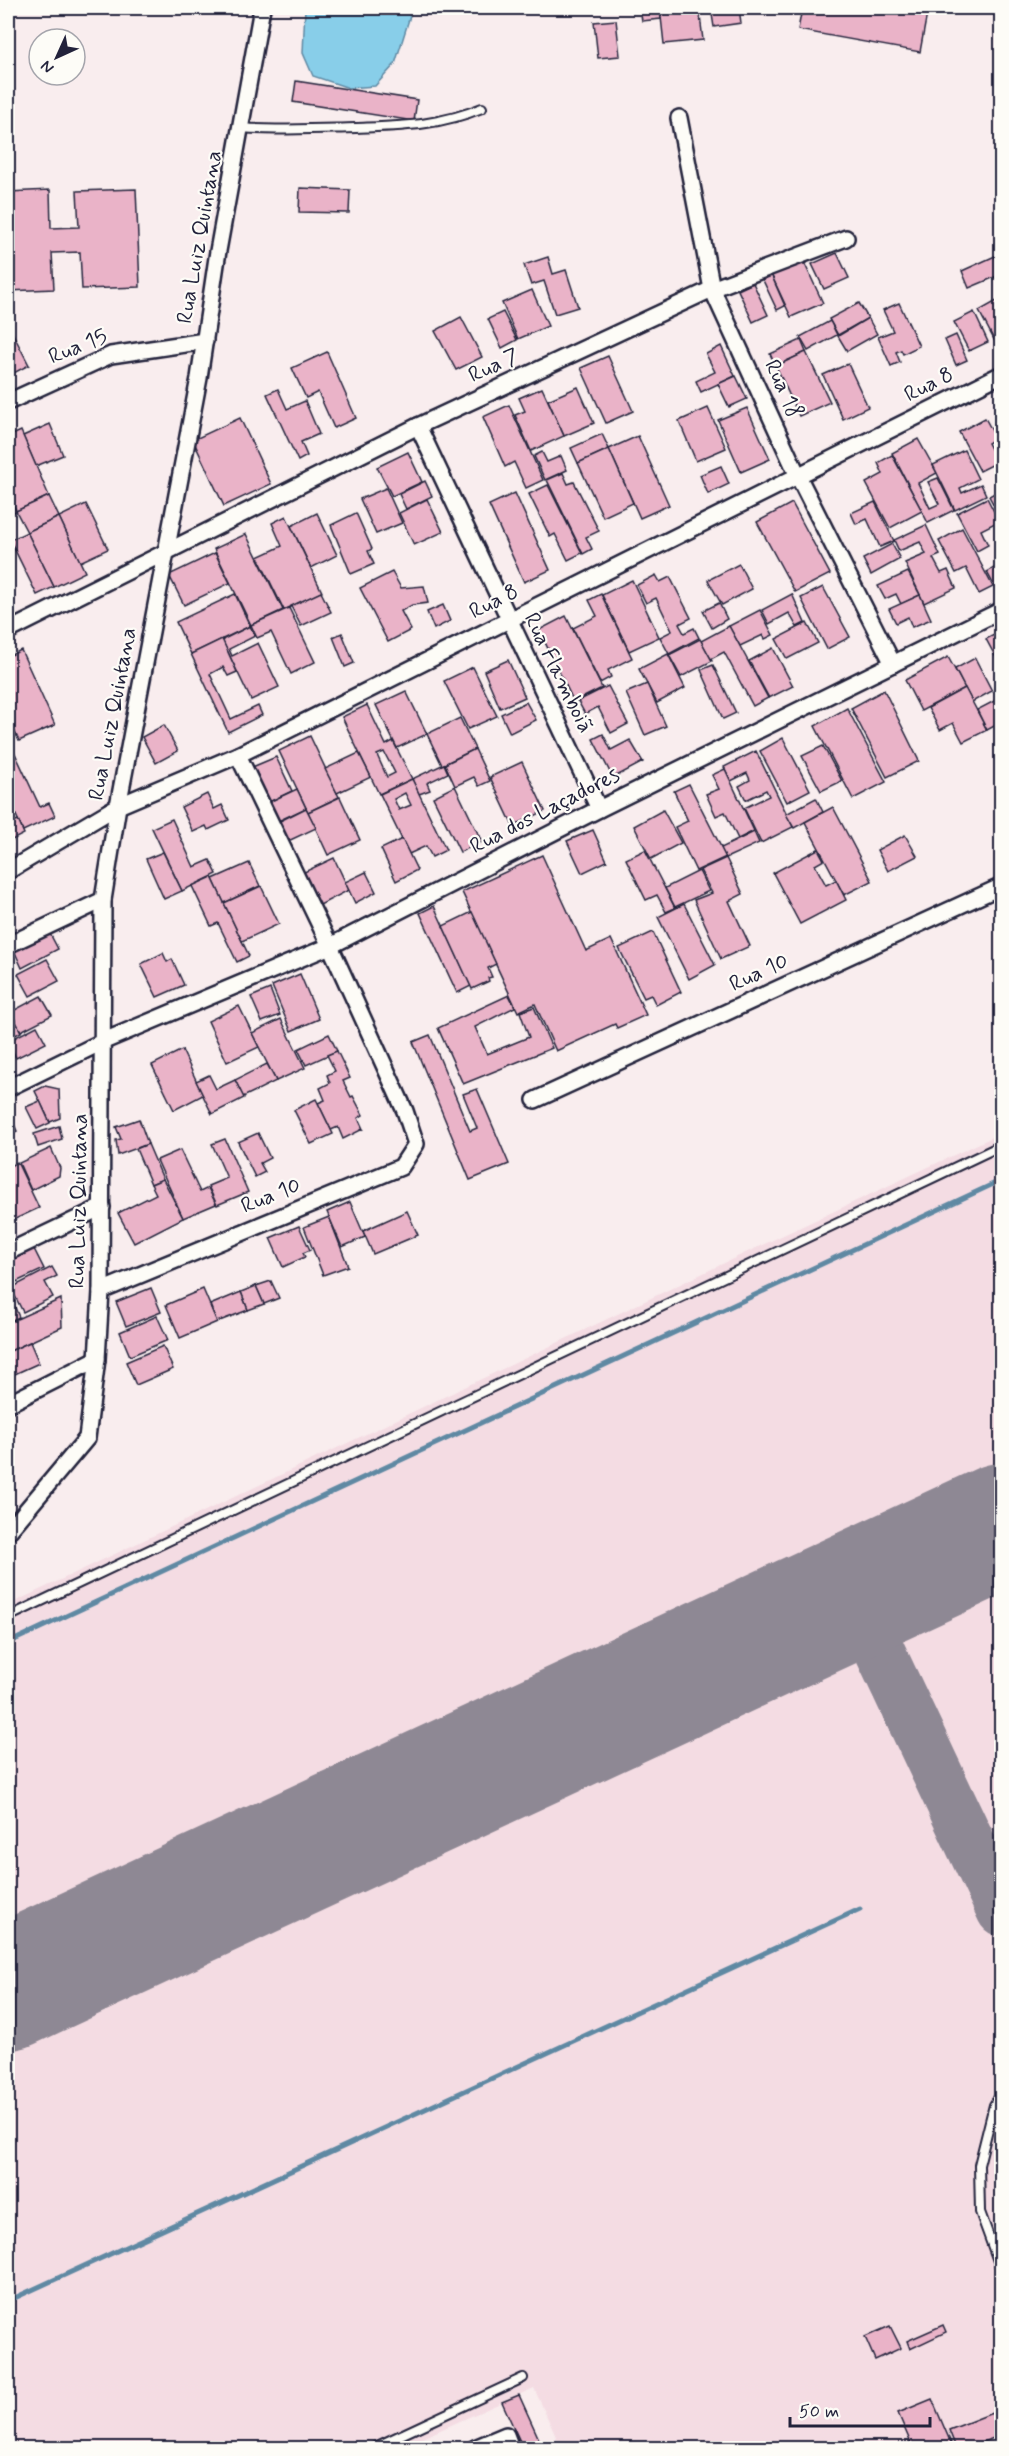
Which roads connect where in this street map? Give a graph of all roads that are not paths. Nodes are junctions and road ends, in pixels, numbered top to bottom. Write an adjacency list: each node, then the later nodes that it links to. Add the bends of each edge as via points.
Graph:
1 (262, 8): 4 (street, Rua Luiz Quintana)
2 (482, 108): 4 (lane, via 406,127 274,131)
3 (679, 118): 6 (street, Rua 18)
4 (241, 128): 7 (street, Rua Luiz Quintana)
5 (846, 238): 6 (street, Rua 7)
6 (712, 289): 10 (street, Rua 7); 11 (street, Rua 18)
7 (205, 341): 9 (street, Rua 15, via 111,355); 12 (street, Rua Luiz Quintana)
8 (1002, 374): 11 (street, Rua 8)
9 (8, 402)
10 (418, 426): 12 (street, Rua 7); 14 (street, Rua Flamboiã)
11 (798, 476): 14 (street, Rua 8); 16 (street, Rua 18)
12 (167, 550): 15 (street); 18 (street, Rua Luiz Quintana)
13 (1002, 610): 16 (street, Rua dos Laçadores)
14 (508, 620): 17 (street, Rua 8); 19 (street, Rua Flamboiã)
15 (8, 631)
16 (892, 664): 19 (street, Rua dos Laçadores)
17 (238, 755): 18 (street, Rua 8); 24 (street)
18 (118, 806): 20 (street, Rua 8); 22 (street, Rua Luiz Quintana)
19 (598, 809): 24 (street, Rua dos Laçadores)
20 (8, 872)
21 (1002, 886): 27 (street, Rua 10)
22 (103, 900): 23 (street); 25 (street, Rua Luiz Quintana)
23 (8, 945)
24 (330, 946): 25 (street, Rua dos Laçadores); 31 (street, Rua 10, via 405,1111 416,1144 401,1167)
25 (104, 1041): 26 (street, Rua dos Laçadores); 29 (street, Rua Luiz Quintana)
26 (8, 1088)
27 (535, 1100)
28 (1002, 1145): 35 (lane)
29 (102, 1207): 30 (street); 31 (street, Rua Luiz Quintana)
30 (8, 1252)
31 (100, 1291): 32 (street, Rua Luiz Quintana)
32 (97, 1359): 33 (street); 34 (street, Rua Luiz Quintana, via 87,1437)
33 (8, 1404)
34 (8, 1532)
35 (8, 1617)
36 (1002, 2093): 37 (lane, via 994,2105 979,2165 980,2212)
37 (1002, 2272)
38 (523, 2378): 39 (lane)
39 (373, 2448)
40 (475, 2448): 41 (street, via 506,2435)
41 (511, 2448)

